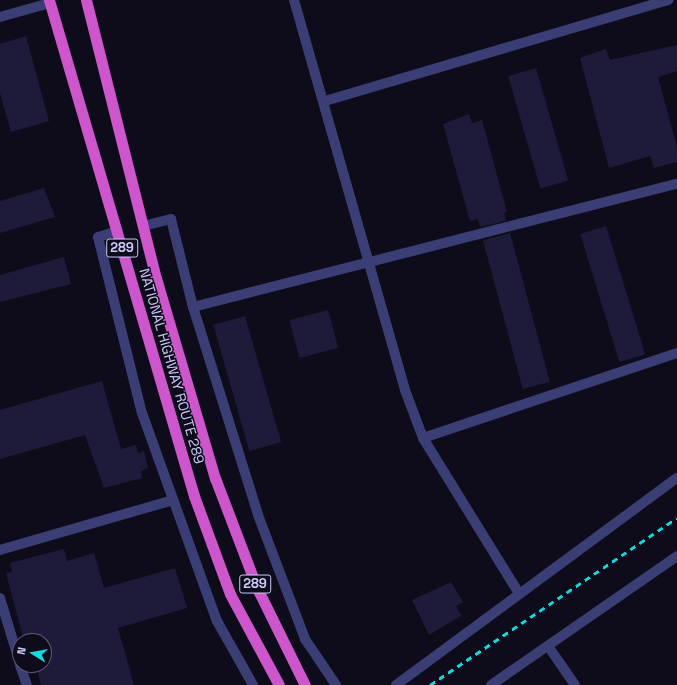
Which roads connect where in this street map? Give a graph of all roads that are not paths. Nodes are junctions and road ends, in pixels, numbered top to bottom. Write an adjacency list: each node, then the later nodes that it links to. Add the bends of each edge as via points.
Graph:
1 (86, 0): 8 (highway, NATIONAL HIGHWAY ROUTE 289 / 289)
2 (294, 0): 6 (street)
3 (668, 0): 6 (street)
4 (49, 2): 5 (street); 9 (highway, NATIONAL HIGHWAY ROUTE 289 / 289)
5 (0, 17)
6 (325, 102): 10 (street)
7 (677, 184): 10 (street)
8 (143, 226): 11 (street, via 171,219); 26 (highway, NATIONAL HIGHWAY ROUTE 289 / 289, via 215,478 257,588)
9 (117, 232): 15 (street, via 98,237 142,412); 25 (highway, NATIONAL HIGHWAY ROUTE 289 / 289, via 194,496 230,594)
10 (371, 264): 11 (street); 13 (street, via 405,390)
11 (193, 307): 27 (street, via 258,515 302,631)
12 (677, 353): 13 (street)
13 (423, 438): 18 (street)
14 (677, 478): 18 (street)
15 (173, 500): 16 (street); 24 (street, via 217,621)
16 (0, 550)
17 (677, 556): 21 (street)
18 (518, 592): 28 (street, via 475,628)
19 (0, 598): 20 (street)
20 (12, 638)
21 (548, 646): 29 (street); 30 (street)
22 (23, 673): 23 (street)
23 (26, 685)
24 (253, 685)
25 (278, 685)
26 (305, 685)
27 (336, 685)
28 (396, 685)
29 (491, 685)
30 (575, 685)

